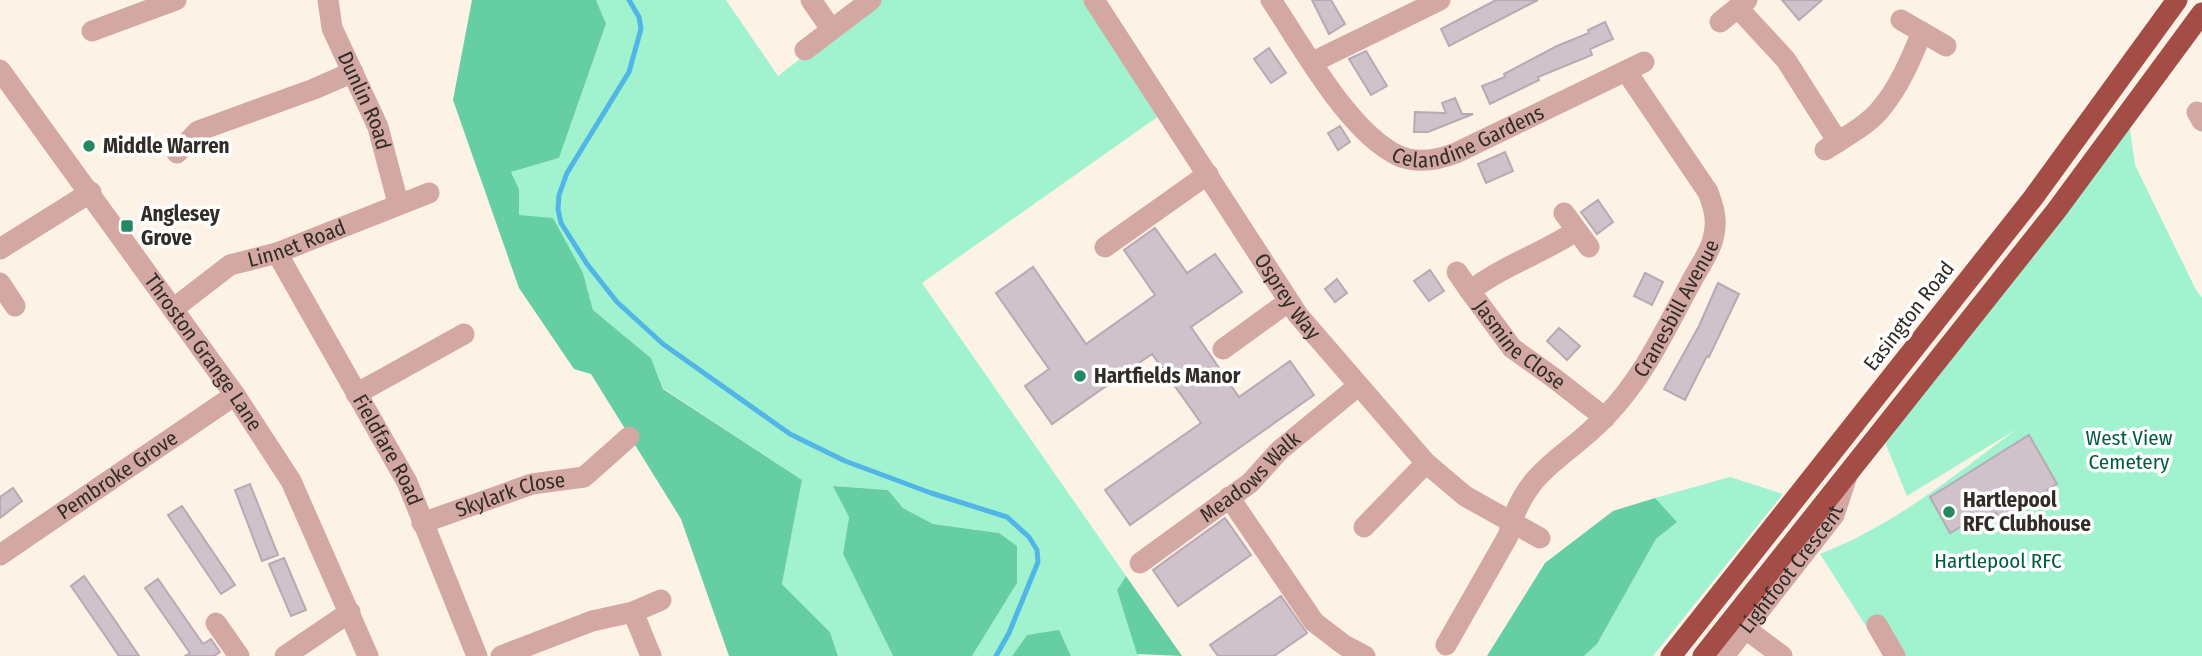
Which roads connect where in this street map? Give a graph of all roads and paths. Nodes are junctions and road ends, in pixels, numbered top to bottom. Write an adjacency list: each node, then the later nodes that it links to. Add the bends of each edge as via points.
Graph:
1 (176, 0): 14 (street)
2 (328, 0): 21 (street, Dunlin Road, via 332,28)
3 (811, 0): 13 (street)
4 (871, 0): 13 (street)
5 (1094, 0): 23 (street, Osprey Way)
6 (1271, 0): 18 (street, Celandine Gardens)
7 (1440, 0): 18 (street)
8 (2177, 0): 67 (highway, Easington Road, via 2033,198)
9 (1743, 4): 12 (street); 15 (street, via 1786,60 1832,146 1878,112 1902,76)
10 (2202, 13): 45 (highway, via 2056,211)
11 (1901, 20): 15 (street)
12 (1720, 22)
13 (831, 29): 17 (street)
14 (92, 31)
15 (1922, 32): 16 (street)
16 (1946, 46)
17 (805, 50)
18 (1313, 62): 19 (street, Celandine Gardens, via 1376,142 1401,157 1434,161)
19 (1635, 66): 42 (street, Cranesbill Avenue, via 1708,192 1716,215 1713,240 1656,349)
20 (0, 70): 24 (street, Throston Grange Lane)
21 (352, 72): 22 (street, via 198,131); 26 (street, Dunlin Road, via 378,127)
22 (177, 153)
23 (1208, 174): 28 (street); 34 (street, Osprey Way)
24 (91, 192): 29 (street); 36 (street, Throston Grange Lane)
25 (429, 193): 26 (street, Linnet Road)
26 (398, 204): 30 (street, Linnet Road)
27 (1564, 213): 33 (street, Jasmine Close, via 1582,239 1501,270)
28 (1105, 247)
29 (0, 249)
30 (277, 253): 36 (street, Linnet Road, via 230,265); 40 (street, Fieldfare Road)
31 (1457, 272): 33 (street)
32 (0, 283): 35 (street)
33 (1470, 291): 42 (street, Jasmine Close, via 1512,348)
34 (1288, 302): 38 (street); 39 (street, Osprey Way)
35 (15, 306)
36 (173, 309): 41 (street, Throston Grange Lane)
37 (464, 334): 40 (street)
38 (1223, 349)
39 (1358, 386): 44 (street, Osprey Way); 46 (street, Meadows Walk)
40 (356, 394): 48 (street, Fieldfare Road, via 407,482)
41 (235, 395): 51 (street, Pembroke Grove); 54 (street, Throston Grange Lane, via 291,481)
42 (1605, 418): 47 (street, Cranesbill Avenue, via 1540,472)
43 (629, 437): 48 (street, Skylark Close, via 584,477 532,485)
44 (1426, 463): 47 (street, Osprey Way, via 1465,496); 49 (street)
45 (1848, 474): 58 (street, Lightfoot Crescent, via 1834,515); 68 (highway)
46 (1229, 498): 52 (street, Meadows Walk); 66 (street, via 1314,622)
47 (1511, 522): 50 (street, Osprey Way); 59 (street, Cranesbill Avenue)
48 (422, 523): 63 (street, Fieldfare Road)
49 (1364, 527)
50 (1540, 538)
51 (0, 555)
52 (1140, 563)
53 (661, 600): 55 (street)
54 (350, 612): 61 (street); 62 (street, Throston Grange Lane)
55 (633, 612): 64 (street, via 592,621); 65 (street)
56 (216, 623): 60 (street)
57 (1877, 625): 71 (street)
58 (1746, 629): 69 (street, Lightfoot Crescent); 70 (street)
59 (1446, 645)
60 (239, 656)
61 (285, 656)
62 (369, 656)
63 (477, 656)
64 (501, 656)
65 (651, 656)
66 (1365, 656)
67 (1671, 656)
68 (1703, 656)
69 (1724, 656)
70 (1782, 656)
71 (1895, 656)

